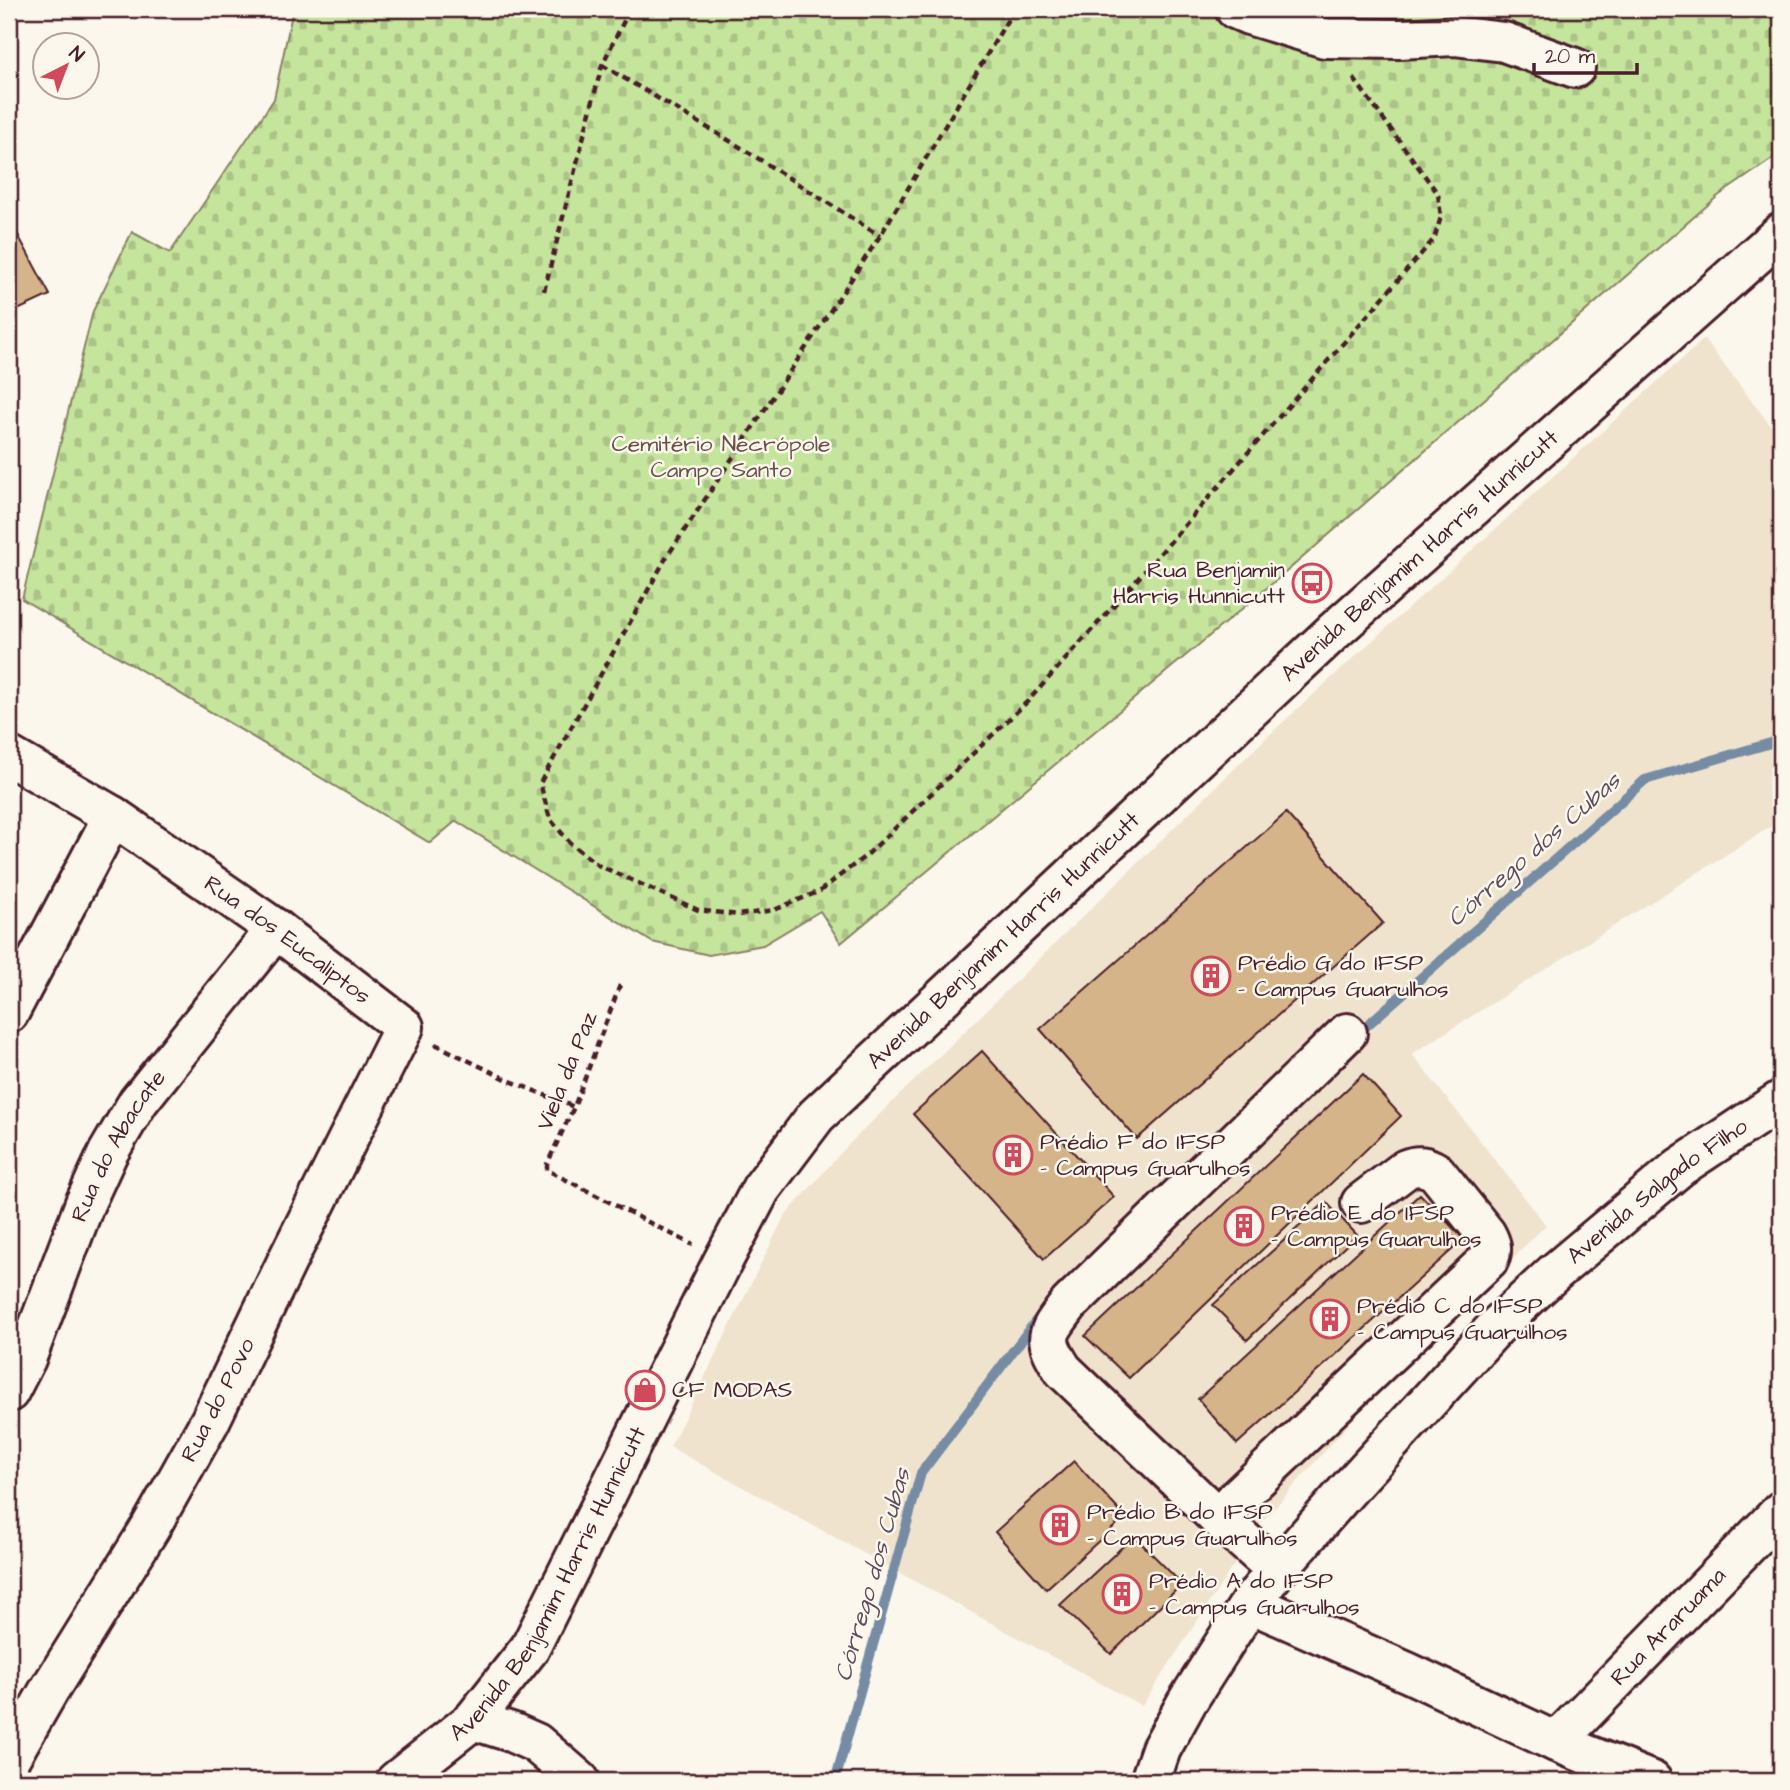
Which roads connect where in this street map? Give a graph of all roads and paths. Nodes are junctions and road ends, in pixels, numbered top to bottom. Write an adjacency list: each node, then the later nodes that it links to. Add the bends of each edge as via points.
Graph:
1 (629, 9): 5 (path)
2 (1014, 9): 8 (path)
3 (1235, 9): 4 (street)
4 (1325, 38): 6 (street, via 1454,36 1504,42); 8 (path, via 1438,194 1441,217 1434,239 1028,701 868,854 820,891 774,910 738,915 698,910 598,865 570,843 550,819 540,783 666,558)
5 (602, 65): 8 (path); 9 (path)
6 (1576, 68)
7 (1781, 233): 20 (street, Avenida Benjamim Harris Hunnicutt, via 1333,632 816,1116 761,1189)
8 (880, 236)
9 (544, 291)
10 (9, 756): 11 (street, Rua dos Eucaliptos)
11 (113, 816): 12 (street, Rua dos Eucaliptos); 14 (street)
12 (276, 929): 15 (street, Rua dos Eucaliptos); 21 (street, Rua do Abacate, via 138,1102 108,1153)
13 (620, 985): 18 (path, Viela da Paz)
14 (9, 1013)
15 (404, 1027): 18 (path, via 497,1075); 30 (street, Rua do Povo, via 210,1422)
16 (1347, 1033): 23 (street, via 1069,1304 1048,1338 1063,1370)
17 (1781, 1100): 24 (street, Avenida Salgado Filho, via 1680,1167 1496,1327)
18 (574, 1107): 20 (path, Viela da Paz, via 547,1170)
19 (1361, 1203): 23 (street, via 1406,1169 1426,1166 1436,1172 1486,1234 1492,1251 1489,1259)
20 (723, 1261): 26 (street, Avenida Benjamim Harris Hunnicutt)
21 (9, 1392)
22 (1781, 1511): 28 (street, Rua Araruama)
23 (1217, 1517): 24 (street)
24 (1277, 1570): 25 (street, Avenida Salgado Filho)
25 (1250, 1603): 28 (street); 33 (street, Avenida Salgado Filho, via 1187,1702 1161,1749)
26 (530, 1648): 27 (street, Avenida Benjamim Harris Hunnicutt); 29 (street, via 519,1701)
27 (473, 1720): 29 (street); 31 (street, Avenida Benjamim Harris Hunnicutt)
28 (1556, 1742): 34 (street)
29 (536, 1743): 32 (street)
30 (9, 1760)
31 (396, 1781)
32 (580, 1781)
33 (1150, 1781)
34 (1652, 1781)

